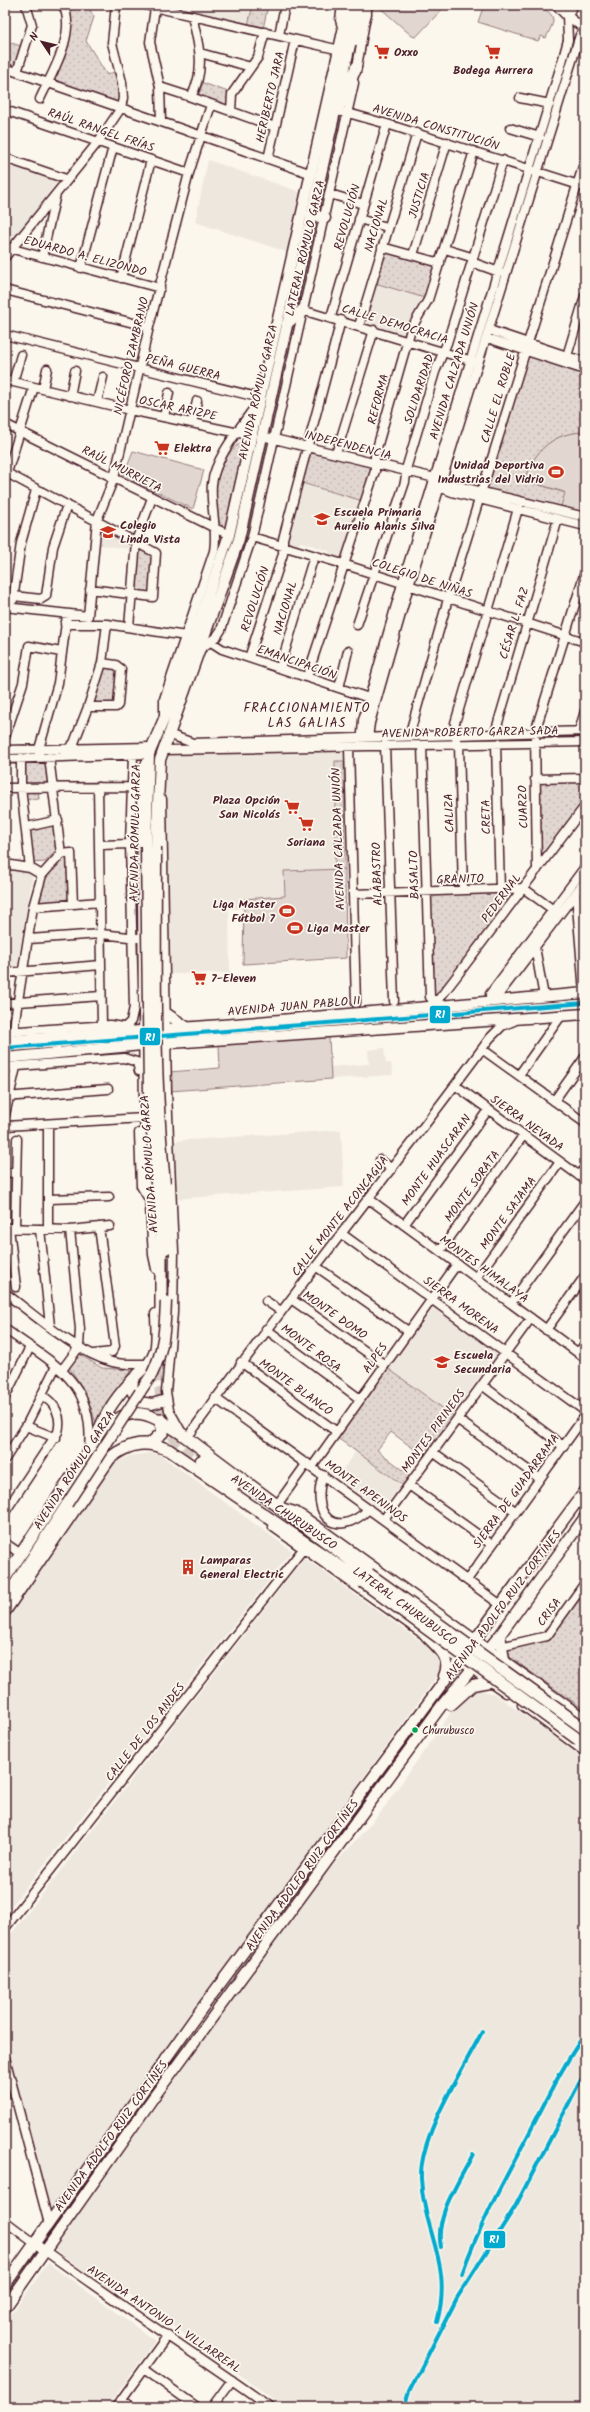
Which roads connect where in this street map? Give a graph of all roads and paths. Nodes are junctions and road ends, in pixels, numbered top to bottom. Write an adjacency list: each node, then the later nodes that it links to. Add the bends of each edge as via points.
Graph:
1 (26, 5): 28 (street, via 32,25)
2 (62, 5): 29 (street, via 67,19 66,31)
3 (116, 5): 36 (street, via 112,43 122,82)
4 (145, 5): 11 (street)
5 (285, 5): 19 (street)
6 (342, 5): 17 (street, via 340,20)
7 (348, 5): 17 (main road, AVENIDA RÓMULO GARZA)
8 (359, 5): 24 (main road, AVENIDA RÓMULO GARZA)
9 (557, 5): 14 (main road)
10 (572, 5): 14 (main road)
11 (155, 8): 12 (street); 30 (street, via 150,47)
12 (171, 8): 15 (street)
13 (367, 9): 24 (main road); 26 (street, LATERAL RÓMULO GARZA)
14 (567, 14): 16 (street, AVENIDA CALZADA UNIÓN); 20 (street)
15 (192, 16): 18 (street); 23 (street)
16 (568, 28): 20 (street); 34 (street, AVENIDA CALZADA UNIÓN, via 566,50)
17 (343, 30): 22 (main road, AVENIDA RÓMULO GARZA)
18 (265, 32): 19 (street); 25 (street, via 260,53)
19 (279, 35): 21 (street)
20 (583, 35): 57 (street, AVENIDA CALZADA UNIÓN)
21 (296, 40): 22 (street); 43 (street, HERIBERTO JARA)
22 (340, 50): 59 (main road, AVENIDA RÓMULO GARZA)
23 (200, 53): 25 (street); 32 (street, via 201,71)
24 (347, 58): 39 (main road, AVENIDA RÓMULO GARZA)
25 (251, 67): 38 (street, via 235,88)
26 (356, 67): 39 (main road, via 345,98); 40 (street, LATERAL RÓMULO GARZA)
27 (5, 68): 28 (street)
28 (17, 72): 29 (street)
29 (47, 82): 31 (street); 36 (street)
30 (160, 87): 32 (street); 41 (street)
31 (40, 98)
32 (191, 98): 35 (street)
33 (520, 98): 34 (street)
34 (550, 104): 47 (street, AVENIDA CALZADA UNIÓN)
35 (211, 105): 38 (street); 46 (street, NICÉFORO ZAMBRANO)
36 (121, 108): 41 (street); 48 (street)
37 (5, 110): 48 (street, RAÚL RANGEL FRÍAS)
38 (230, 111): 43 (street)
39 (335, 111): 40 (street, AVENIDA CONSTITUCIÓN); 65 (main road, AVENIDA RÓMULO GARZA)
40 (348, 112): 42 (street, AVENIDA CONSTITUCIÓN); 63 (street, LATERAL RÓMULO GARZA)
41 (161, 122): 46 (street)
42 (387, 124): 45 (street, AVENIDA CONSTITUCIÓN); 64 (street, REVOLUCIÓN)
43 (275, 127): 53 (street, HERIBERTO JARA)
44 (510, 128): 47 (street)
45 (417, 133): 49 (street, AVENIDA CONSTITUCIÓN); 68 (street, NACIONAL)
46 (200, 136): 53 (street); 58 (street, NICÉFORO ZAMBRANO)
47 (540, 137): 57 (street, AVENIDA CALZADA UNIÓN)
48 (98, 142): 50 (street, RAÚL RANGEL FRÍAS); 60 (street)
49 (447, 142): 51 (street, AVENIDA CONSTITUCIÓN); 72 (street, JUSTICIA)
50 (113, 147): 54 (street, RAÚL RANGEL FRÍAS); 78 (street)
51 (474, 151): 55 (street, AVENIDA CONSTITUCIÓN); 71 (street)
52 (5, 158): 60 (street)
53 (268, 159): 59 (street)
54 (151, 160): 58 (street, RAÚL RANGEL FRÍAS); 80 (street)
55 (503, 160): 57 (street, AVENIDA CONSTITUCIÓN); 75 (street, SOLIDARIDAD)
56 (585, 160): 61 (street, CALLE EL ROBLE)
57 (534, 170): 61 (street, AVENIDA CONSTITUCIÓN); 76 (street, AVENIDA CALZADA UNIÓN)
58 (188, 173): 81 (street, NICÉFORO ZAMBRANO)
59 (312, 174): 110 (main road, AVENIDA RÓMULO GARZA)
60 (66, 179): 62 (street)
61 (581, 185): 94 (street, CALLE EL ROBLE)
62 (56, 191): 70 (street); 74 (street)
63 (330, 194): 64 (street); 66 (street, LATERAL RÓMULO GARZA)
64 (363, 204): 67 (street, REVOLUCIÓN)
65 (311, 215): 66 (main road); 87 (main road, AVENIDA RÓMULO GARZA)
66 (324, 218): 84 (street, LATERAL RÓMULO GARZA)
67 (359, 219): 68 (street); 85 (street, REVOLUCIÓN)
68 (387, 227): 69 (street, NACIONAL)
69 (382, 247): 72 (street); 88 (street, NACIONAL)
70 (8, 248): 73 (street); 74 (street, EDUARDO A. ELIZONDO)
71 (445, 249): 75 (street, via 471,257); 77 (street)
72 (413, 255): 77 (street)
73 (5, 257)
74 (42, 257): 78 (street, EDUARDO A. ELIZONDO)
75 (473, 261): 79 (street); 95 (street, SOLIDARIDAD)
76 (506, 261): 79 (street, AVENIDA CALZADA UNIÓN); 91 (street, AVENIDA CALZADA UNIÓN)
77 (440, 263): 93 (street, REFORMA, via 428,300)
78 (81, 268): 80 (street, EDUARDO A. ELIZONDO)
79 (499, 272): 98 (street, AVENIDA CALZADA UNIÓN)
80 (121, 278): 81 (street, EDUARDO A. ELIZONDO)
81 (160, 288): 89 (street, NICÉFORO ZAMBRANO)
82 (5, 290): 89 (street)
83 (585, 296): 97 (street)
84 (302, 310): 85 (street, CALLE DEMOCRACIA); 87 (main road); 120 (street, LATERAL RÓMULO GARZA)
85 (331, 317): 86 (street, CALLE DEMOCRACIA)
86 (341, 320): 88 (street, CALLE DEMOCRACIA); 121 (street, REVOLUCIÓN)
87 (287, 324): 119 (main road, AVENIDA RÓMULO GARZA)
88 (359, 326): 90 (street, CALLE DEMOCRACIA)
89 (149, 327): 100 (street, NICÉFORO ZAMBRANO)
90 (374, 330): 93 (street, CALLE DEMOCRACIA); 122 (street)
91 (488, 334): 94 (street); 98 (street, AVENIDA CALZADA UNIÓN)
92 (5, 335): 100 (street, PEÑA GUERRA)
93 (407, 341): 95 (street, CALLE DEMOCRACIA); 123 (street, REFORMA, via 375,455)
94 (526, 347): 97 (street); 102 (street); 129 (street, CALLE EL ROBLE)
95 (443, 352): 98 (street, CALLE DEMOCRACIA); 124 (street, SOLIDARIDAD)
96 (21, 355): 105 (street)
97 (566, 356): 99 (street)
98 (476, 358): 127 (street, AVENIDA CALZADA UNIÓN)
99 (585, 362)
100 (139, 368): 110 (street, PEÑA GUERRA); 113 (street, NICÉFORO ZAMBRANO)
101 (47, 369): 107 (street)
102 (585, 370)
103 (75, 371): 109 (street)
104 (103, 377): 112 (street)
105 (9, 381): 106 (street, OSCAR ARIZPE)
106 (34, 387): 107 (street, OSCAR ARIZPE); 117 (street)
107 (43, 389): 109 (street, OSCAR ARIZPE)
108 (168, 394): 114 (street)
109 (70, 396): 112 (street, OSCAR ARIZPE)
110 (261, 398): 118 (street, AVENIDA RÓMULO GARZA); 119 (main road, AVENIDA RÓMULO GARZA)
111 (197, 401): 115 (street)
112 (97, 402): 113 (street, OSCAR ARIZPE)
113 (130, 410): 114 (street, OSCAR ARIZPE); 126 (street, NICÉFORO ZAMBRANO)
114 (164, 417): 115 (street, OSCAR ARIZPE)
115 (192, 423): 118 (street, OSCAR ARIZPE)
116 (5, 424): 117 (street, RAÚL MURRIETA)
117 (19, 431): 125 (street); 126 (street, RAÚL MURRIETA)
118 (238, 433): 119 (street, OSCAR ARIZPE); 137 (street, AVENIDA RÓMULO GARZA, via 214,472 211,512)
119 (257, 436): 120 (street, INDEPENDENCIA); 138 (main road, AVENIDA RÓMULO GARZA); 163 (main road, AVENIDA RÓMULO GARZA, via 237,546)
120 (273, 439): 121 (street, INDEPENDENCIA); 139 (street, LATERAL RÓMULO GARZA)
121 (306, 447): 122 (street, INDEPENDENCIA); 141 (street, REVOLUCIÓN, via 283,539)
122 (336, 454): 123 (street, INDEPENDENCIA)
123 (375, 464): 124 (street, INDEPENDENCIA); 143 (street, REFORMA, via 375,471)
124 (406, 471): 127 (street, INDEPENDENCIA); 145 (street, SOLIDARIDAD, via 405,482)
125 (6, 475): 128 (street)
126 (114, 478): 130 (street, RAÚL MURRIETA); 135 (street, NICÉFORO ZAMBRANO)
127 (436, 482): 129 (street, INDEPENDENCIA); 146 (street, AVENIDA CALZADA UNIÓN)
128 (36, 490): 131 (street); 149 (street, via 21,543)
129 (481, 496): 132 (street, INDEPENDENCIA); 150 (street, CALLE EL ROBLE)
130 (152, 498): 137 (street, RAÚL MURRIETA); 140 (street)
131 (67, 505): 135 (street); 149 (street, via 53,547 45,597 41,599)
132 (519, 506): 133 (street); 134 (street); 152 (street)
133 (585, 517)
134 (558, 519): 136 (street); 154 (street, CÉSAR L. FAZ)
135 (97, 520): 140 (street); 147 (street, NICÉFORO ZAMBRANO)
136 (585, 526)
137 (214, 529): 138 (street, RAÚL MURRIETA); 159 (street, AVENIDA RÓMULO GARZA, via 214,551)
138 (229, 535): 175 (main road, AVENIDA RÓMULO GARZA)
139 (252, 537): 141 (street, COLEGIO DE NIÑAS); 161 (street, LATERAL RÓMULO GARZA, via 223,626)
140 (136, 541): 148 (street); 148 (street, via 156,553 154,595 151,597)
141 (284, 547): 142 (street, COLEGIO DE NIÑAS); 166 (street, REVOLUCIÓN)
142 (314, 556): 143 (street, COLEGIO DE NIÑAS); 168 (street, NACIONAL)
143 (343, 564): 145 (street, COLEGIO DE NIÑAS); 169 (street)
144 (585, 572): 160 (street, CUARZO)
145 (375, 575): 146 (street, COLEGIO DE NIÑAS); 157 (street, SOLIDARIDAD)
146 (406, 585): 150 (street, COLEGIO DE NIÑAS); 171 (street, AVENIDA CALZADA UNIÓN); 172 (street, AVENIDA CALZADA UNIÓN)
147 (90, 590): 148 (street); 153 (street, NICÉFORO ZAMBRANO, via 88,616)
148 (131, 593): 158 (street)
149 (13, 596): 151 (street)
150 (448, 599): 152 (street, COLEGIO DE NIÑAS); 180 (street, CALLE EL ROBLE)
151 (8, 607): 153 (street)
152 (487, 612): 154 (street, COLEGIO DE NIÑAS); 181 (street, via 455,723)
153 (67, 615): 155 (street)
154 (526, 623): 160 (street, COLEGIO DE NIÑAS); 179 (street, CÉSAR L. FAZ)
155 (65, 624): 156 (street); 165 (street)
156 (107, 624): 158 (street); 167 (street)
157 (357, 625)
158 (129, 627): 159 (street)
159 (186, 636): 175 (street, AVENIDA RÓMULO GARZA, via 164,699)
160 (566, 636): 162 (street, COLEGIO DE NIÑAS); 177 (street, CUARZO)
161 (211, 642): 163 (street, LATERAL RÓMULO GARZA); 166 (street, EMANCIPACIÓN, via 220,648)
162 (585, 642)
163 (200, 649): 178 (main road, AVENIDA RÓMULO GARZA)
164 (348, 651): 170 (street)
165 (61, 652): 182 (street, via 29,646 23,683); 193 (street, via 58,683)
166 (249, 658): 168 (street, EMANCIPACIÓN)
167 (102, 663): 173 (street); 173 (street, via 116,665 121,669 118,706)
168 (280, 668): 169 (street, EMANCIPACIÓN)
169 (307, 677): 170 (street, EMANCIPACIÓN)
170 (338, 688): 171 (street, EMANCIPACIÓN)
171 (368, 698): 172 (street, EMANCIPACIÓN); 183 (street, AVENIDA CALZADA UNIÓN)
172 (377, 700): 183 (street, AVENIDA CALZADA UNIÓN)
173 (88, 707): 195 (street, via 74,743)
174 (585, 711): 176 (street)
175 (164, 717): 194 (main road, AVENIDA RÓMULO GARZA)
176 (582, 731): 177 (street, AVENIDA ROBERTO GARZA SADA)
177 (535, 732): 179 (street, AVENIDA ROBERTO GARZA SADA); 185 (street, CUARZO)
178 (168, 734): 183 (street, AVENIDA ROBERTO GARZA SADA, via 193,743); 192 (main road, AVENIDA RÓMULO GARZA)
179 (494, 734): 181 (street, AVENIDA ROBERTO GARZA SADA)
180 (409, 736): 181 (street, AVENIDA ROBERTO GARZA SADA); 183 (street, AVENIDA ROBERTO GARZA SADA)
181 (454, 736): 189 (street, CALIZA)
182 (5, 737)
183 (364, 742): 187 (street, AVENIDA ROBERTO GARZA SADA); 190 (street, AVENIDA ROBERTO GARZA SADA)
184 (585, 742): 185 (street, AVENIDA ROBERTO GARZA SADA)
185 (534, 743): 186 (street, AVENIDA ROBERTO GARZA SADA); 202 (street, CUARZO)
186 (496, 744): 189 (street, AVENIDA ROBERTO GARZA SADA); 223 (street, CRETA)
187 (385, 745): 188 (street, AVENIDA ROBERTO GARZA SADA); 225 (street, ALABASTRO)
188 (422, 745): 189 (street, AVENIDA ROBERTO GARZA SADA); 224 (street, BASALTO)
189 (458, 745): 222 (street, CALIZA)
190 (349, 747): 192 (street, AVENIDA ROBERTO GARZA SADA); 227 (street, AVENIDA CALZADA UNIÓN)
191 (5, 750): 193 (street)
192 (163, 750): 200 (main road, AVENIDA RÓMULO GARZA)
193 (39, 753): 195 (street); 197 (street); 199 (street)
194 (150, 753): 195 (street); 196 (street); 213 (main road, AVENIDA RÓMULO GARZA); 234 (street, AVENIDA RÓMULO GARZA, via 143,769 141,784)
195 (64, 754): 196 (street); 197 (street)
196 (133, 755): 206 (street)
197 (49, 757): 204 (street)
198 (5, 758): 199 (street)
199 (21, 758): 203 (street)
200 (157, 778): 213 (main road, AVENIDA RÓMULO GARZA); 237 (street, AVENIDA RÓMULO GARZA, via 162,787)
201 (585, 778): 202 (street)
202 (535, 779): 218 (street, CUARZO)
203 (21, 787): 204 (street); 207 (street); 210 (street)
204 (54, 787): 205 (street); 209 (street)
205 (98, 787): 206 (street); 212 (street)
206 (131, 787): 211 (street)
207 (5, 788)
208 (585, 806): 218 (street, PEDERNAL)
209 (58, 820): 210 (street); 214 (street)
210 (27, 827): 217 (street)
211 (130, 844): 212 (street); 233 (street)
212 (100, 845): 228 (street)
213 (151, 847): 295 (main road, AVENIDA RÓMULO GARZA, bridge, via 159,1127)
214 (61, 854): 219 (street); 229 (street, via 71,853)
215 (5, 864): 217 (street)
216 (585, 867): 231 (street)
217 (30, 868): 219 (street)
218 (537, 870): 221 (street, PEDERNAL)
219 (42, 874): 230 (street)
220 (585, 880): 226 (street)
221 (523, 888): 223 (street, GRANITO); 231 (street); 248 (street, PEDERNAL)
222 (463, 890): 223 (street, GRANITO); 224 (street, GRANITO)
223 (500, 890)
224 (426, 892): 225 (street, GRANITO); 248 (street, BASALTO, via 430,997)
225 (389, 893): 227 (street, GRANITO); 246 (street, ALABASTRO)
226 (576, 893): 231 (street); 242 (street)
227 (353, 894): 250 (street, AVENIDA CALZADA UNIÓN)
228 (100, 902): 229 (street); 232 (street)
229 (73, 904): 230 (street)
230 (33, 907): 235 (street)
231 (556, 912): 236 (street); 245 (street)
232 (101, 934): 233 (street); 235 (street); 239 (street)
233 (133, 937): 234 (street); 257 (street, via 134,1007)
234 (142, 938): 238 (street, AVENIDA RÓMULO GARZA)
235 (29, 939): 241 (street)
236 (534, 947): 244 (street); 245 (street)
237 (166, 958): 238 (street, via 152,966 146,966); 252 (street, AVENIDA RÓMULO GARZA)
238 (142, 961): 251 (street, AVENIDA RÓMULO GARZA)
239 (101, 965): 241 (street); 243 (street)
240 (5, 973): 241 (street)
241 (24, 973): 247 (street)
242 (584, 993): 244 (main road, AVENIDA JUAN PABLO II)
243 (102, 996): 247 (street); 256 (street)
244 (544, 997): 245 (main road, AVENIDA JUAN PABLO II)
245 (491, 998): 258 (main road, AVENIDA JUAN PABLO II)
246 (394, 1001)
247 (18, 1002): 249 (street); 260 (street)
248 (435, 1002)
249 (5, 1003)
250 (356, 1003)
251 (142, 1012): 257 (street, AVENIDA RÓMULO GARZA); 257 (street)
252 (167, 1014): 258 (main road); 259 (street, AVENIDA RÓMULO GARZA)
253 (585, 1014): 254 (main road)
254 (561, 1016): 255 (main road); 269 (street)
255 (520, 1018): 262 (main road); 264 (street, CALLE MONTE ACONCAGUA, via 499,1028)
256 (102, 1026): 257 (street); 260 (street)
257 (130, 1028): 259 (main road, AVENIDA JUAN PABLO II); 261 (main road, AVENIDA JUAN PABLO II); 263 (street, AVENIDA RÓMULO GARZA)
258 (188, 1028): 259 (main road, AVENIDA JUAN PABLO II)
259 (167, 1029): 262 (street, AVENIDA RÓMULO GARZA)
260 (9, 1032)
261 (5, 1041)
262 (167, 1043): 263 (main road); 273 (street, AVENIDA RÓMULO GARZA)
263 (142, 1045): 266 (main road); 271 (street, AVENIDA RÓMULO GARZA)
264 (482, 1049): 269 (street); 270 (street, CALLE MONTE ACONCAGUA)
265 (585, 1057): 275 (street)
266 (5, 1058)
267 (5, 1067): 268 (street)
268 (16, 1067): 274 (street); 278 (street, via 132,1058 139,1064)
269 (519, 1075): 275 (street)
270 (455, 1085): 276 (street, SIERRA NEVADA); 287 (street, CALLE MONTE ACONCAGUA)
271 (143, 1088): 273 (street, via 157,1082); 278 (street, AVENIDA RÓMULO GARZA)
272 (108, 1089): 274 (street)
273 (167, 1092): 304 (street, AVENIDA RÓMULO GARZA)
274 (7, 1097): 277 (street)
275 (554, 1101): 279 (street)
276 (488, 1110): 282 (street, SIERRA NEVADA); 296 (street, MONTE HUASCARAN)
277 (5, 1115)
278 (141, 1118): 280 (street); 295 (street, AVENIDA RÓMULO GARZA)
279 (585, 1123)
280 (48, 1124): 281 (street); 292 (street)
281 (5, 1126)
282 (523, 1136): 285 (street, SIERRA NEVADA); 303 (street, MONTE SORATA)
283 (17, 1139): 288 (street)
284 (380, 1160): 287 (street)
285 (560, 1162): 290 (street, SIERRA NEVADA); 308 (street, MONTE SAJAMA)
286 (585, 1167): 290 (street)
287 (392, 1169): 293 (street, CALLE MONTE ACONCAGUA)
288 (16, 1172): 289 (street); 299 (street)
289 (5, 1173)
290 (582, 1178)
291 (109, 1197): 292 (street)
292 (49, 1199): 300 (street)
293 (369, 1199): 296 (street, MONTES HIMALAYA); 302 (street, CALLE MONTE ACONCAGUA)
294 (585, 1201): 314 (street)
295 (158, 1205): 304 (main road); 325 (highway, via 161,1228); 330 (main road, AVENIDA RÓMULO GARZA, via 156,1348); 377 (main road, AVENIDA RÓMULO GARZA, bridge, via 166,1301 165,1334 156,1365)
296 (404, 1225): 303 (street, MONTES HIMALAYA)
297 (110, 1226): 298 (street)
298 (99, 1227): 301 (street); 327 (street, via 116,1346 112,1352)
299 (10, 1228): 300 (street); 309 (street)
300 (44, 1229): 301 (street); 317 (street, via 45,1280)
301 (70, 1230): 324 (street)
302 (342, 1234): 306 (street, CALLE MONTE ACONCAGUA); 312 (street, SIERRA MORENA)
303 (440, 1251): 305 (street, MONTES HIMALAYA)
304 (174, 1252): 339 (street, AVENIDA RÓMULO GARZA, via 173,1313)
305 (457, 1264): 308 (street, MONTES HIMALAYA); 312 (street, ALPES)
306 (317, 1267): 311 (street, CALLE MONTE ACONCAGUA); 321 (street)
307 (585, 1276): 320 (street)
308 (476, 1278): 314 (street, MONTES HIMALAYA)
309 (16, 1287)
310 (5, 1293): 317 (street)
311 (291, 1299): 315 (street, CALLE MONTE ACONCAGUA); 331 (street, MONTE DOMO)
312 (432, 1299): 321 (street, ALPES); 326 (street, SIERRA MORENA)
313 (266, 1301): 315 (street)
314 (511, 1303): 316 (street, MONTES HIMALAYA)
315 (281, 1311): 319 (street, CALLE MONTE ACONCAGUA)
316 (531, 1318): 320 (street, MONTES HIMALAYA); 326 (street, MONTES PIRINEOS)
317 (50, 1326): 324 (street)
318 (5, 1329): 323 (street)
319 (266, 1329): 329 (street, CALLE MONTE ACONCAGUA); 338 (street, MONTE ROSA)
320 (546, 1330): 328 (street, MONTES HIMALAYA)
321 (408, 1332): 331 (street, ALPES)
322 (585, 1344): 328 (street)
323 (30, 1347): 332 (street); 336 (street)
324 (80, 1347): 327 (street); 332 (street)
325 (160, 1348)
326 (506, 1352): 334 (street, MONTES PIRINEOS); 340 (street, SIERRA MORENA)
327 (93, 1354): 330 (street, via 113,1362)
328 (582, 1356)
329 (241, 1362): 337 (street, CALLE MONTE ACONCAGUA); 345 (street, MONTE BLANCO)
330 (149, 1364): 333 (main road, AVENIDA RÓMULO GARZA)
331 (385, 1365): 338 (street, ALPES)
332 (59, 1368): 335 (street); 352 (street, via 79,1389 87,1407)
333 (133, 1379): 339 (main road, via 132,1391 138,1402 152,1404); 348 (main road, AVENIDA RÓMULO GARZA, via 101,1424)
334 (482, 1385): 343 (street, MONTES PIRINEOS); 350 (street)
335 (41, 1396): 344 (street); 347 (street, via 49,1399 60,1418)
336 (5, 1398)
337 (215, 1398): 346 (street, CALLE MONTE ACONCAGUA); 356 (street, MONTE APENINOS)
338 (360, 1399): 345 (street, ALPES)
339 (166, 1400): 346 (street, AVENIDA RÓMULO GARZA, via 171,1416)
340 (585, 1411)
341 (585, 1416): 350 (street, SIERRA DE GUADARRAMA)
342 (160, 1419): 346 (highway, AVENIDA CHURUBUSCO); 348 (highway, AVENIDA CHURUBUSCO, via 149,1415 130,1414 117,1418); 349 (highway, via 163,1432)
343 (457, 1419): 353 (street, MONTES PIRINEOS); 358 (street)
344 (26, 1426): 347 (street); 351 (street)
345 (337, 1432): 356 (street, ALPES)
346 (184, 1436): 361 (highway, AVENIDA CHURUBUSCO)
347 (56, 1438): 364 (street)
348 (96, 1440): 352 (highway, AVENIDA CHURUBUSCO)
349 (151, 1443): 370 (highway, AVENIDA CHURUBUSCO, via 169,1450 252,1505); 379 (highway, via 129,1447 110,1458)
350 (563, 1446): 358 (street, SIERRA DE GUADARRAMA)
351 (8, 1448): 354 (street)
352 (89, 1450): 372 (highway, AVENIDA CHURUBUSCO)
353 (433, 1452): 359 (street, MONTES PIRINEOS); 363 (street)
354 (5, 1459)
355 (201, 1461): 370 (highway, via 291,1526)
356 (310, 1465): 357 (street, MONTE APENINOS); 361 (street, ALPES)
357 (323, 1475): 362 (street, MONTE APENINOS); 366 (street, via 318,1502)
358 (539, 1478): 363 (street, SIERRA DE GUADARRAMA)
359 (409, 1485): 367 (street, MONTES PIRINEOS); 371 (street)
360 (585, 1491): 378 (main road, AVENIDA ADOLFO RUIZ CORTÍNES)
361 (278, 1506): 368 (street, LATERAL CHURUBUSCO, via 295,1511); 374 (highway, AVENIDA CHURUBUSCO)
362 (370, 1508): 366 (street, via 352,1522 339,1524); 367 (street, MONTE APENINOS)
363 (516, 1511): 371 (street, SIERRA DE GUADARRAMA)
364 (5, 1512)
365 (585, 1518): 382 (main road, AVENIDA ADOLFO RUIZ CORTÍNES)
366 (328, 1519): 368 (street)
367 (384, 1519): 375 (street, MONTE APENINOS)
368 (321, 1528): 380 (street, LATERAL CHURUBUSCO)
369 (5, 1543): 372 (street)
370 (302, 1544): 374 (highway, AVENIDA CHURUBUSCO); 383 (street, LATERAL CHURUBUSCO); 398 (street, CALLE DE LOS ANDES)
371 (491, 1544): 375 (street, SIERRA DE GUADARRAMA)
372 (21, 1554): 373 (highway, AVENIDA CHURUBUSCO)
373 (5, 1578)
374 (366, 1578): 394 (highway, AVENIDA CHURUBUSCO, bridge); 395 (highway, AVENIDA CHURUBUSCO, bridge)
375 (467, 1580): 378 (street, MONTE APENINOS)
376 (585, 1583): 385 (street, CRISA, via 547,1636)
377 (5, 1599)
378 (501, 1605): 384 (main road, AVENIDA ADOLFO RUIZ CORTÍNES)
379 (5, 1611)
380 (441, 1615): 381 (street, LATERAL CHURUBUSCO); 383 (street)
381 (459, 1628): 384 (street, LATERAL CHURUBUSCO); 386 (street)
382 (500, 1635): 385 (main road); 387 (main road, AVENIDA ADOLFO RUIZ CORTÍNES)
383 (426, 1636): 386 (street, LATERAL CHURUBUSCO); 391 (main road, via 446,1657 447,1670)
384 (475, 1639): 387 (street, LATERAL CHURUBUSCO); 388 (main road, AVENIDA ADOLFO RUIZ CORTÍNES)
385 (500, 1648): 389 (main road)
386 (443, 1649): 388 (street, LATERAL CHURUBUSCO)
387 (489, 1649): 389 (street, LATERAL CHURUBUSCO); 390 (main road, AVENIDA ADOLFO RUIZ CORTÍNES)
388 (459, 1660): 390 (street, LATERAL CHURUBUSCO); 391 (main road, AVENIDA ADOLFO RUIZ CORTÍNES)
389 (504, 1660): 393 (street, LATERAL CHURUBUSCO)
390 (472, 1670): 392 (street, LATERAL CHURUBUSCO); 397 (main road, AVENIDA ADOLFO RUIZ CORTÍNES, via 442,1705)
391 (442, 1682): 401 (main road, AVENIDA ADOLFO RUIZ CORTÍNES, via 194,2019)
392 (489, 1682): 396 (street, LATERAL CHURUBUSCO); 397 (main road, via 473,1685 455,1700 361,1827)
393 (585, 1718)
394 (585, 1729)
395 (582, 1742)
396 (585, 1752)
397 (326, 1864): 403 (main road, AVENIDA ADOLFO RUIZ CORTÍNES, via 101,2170)
398 (5, 1928)
399 (5, 2058): 401 (street)
400 (6, 2223): 402 (street)
401 (49, 2224): 402 (main road, AVENIDA ADOLFO RUIZ CORTÍNES)
402 (35, 2244): 403 (street, AVENIDA ANTONIO I. VILLARREAL); 404 (main road, AVENIDA ADOLFO RUIZ CORTÍNES)
403 (45, 2251): 405 (main road, AVENIDA ADOLFO RUIZ CORTÍNES); 406 (street, AVENIDA ANTONIO I. VILLARREAL, via 107,2296)
404 (5, 2286)
405 (5, 2308)
406 (168, 2335): 407 (street); 408 (street, AVENIDA ANTONIO I. VILLARREAL)
407 (144, 2369): 409 (street); 413 (street)
408 (232, 2380): 410 (street, AVENIDA ANTONIO I. VILLARREAL); 414 (street)
409 (122, 2400): 411 (street); 412 (street)
410 (265, 2406)
411 (116, 2407)
412 (132, 2407)
413 (197, 2407)
414 (212, 2407)

